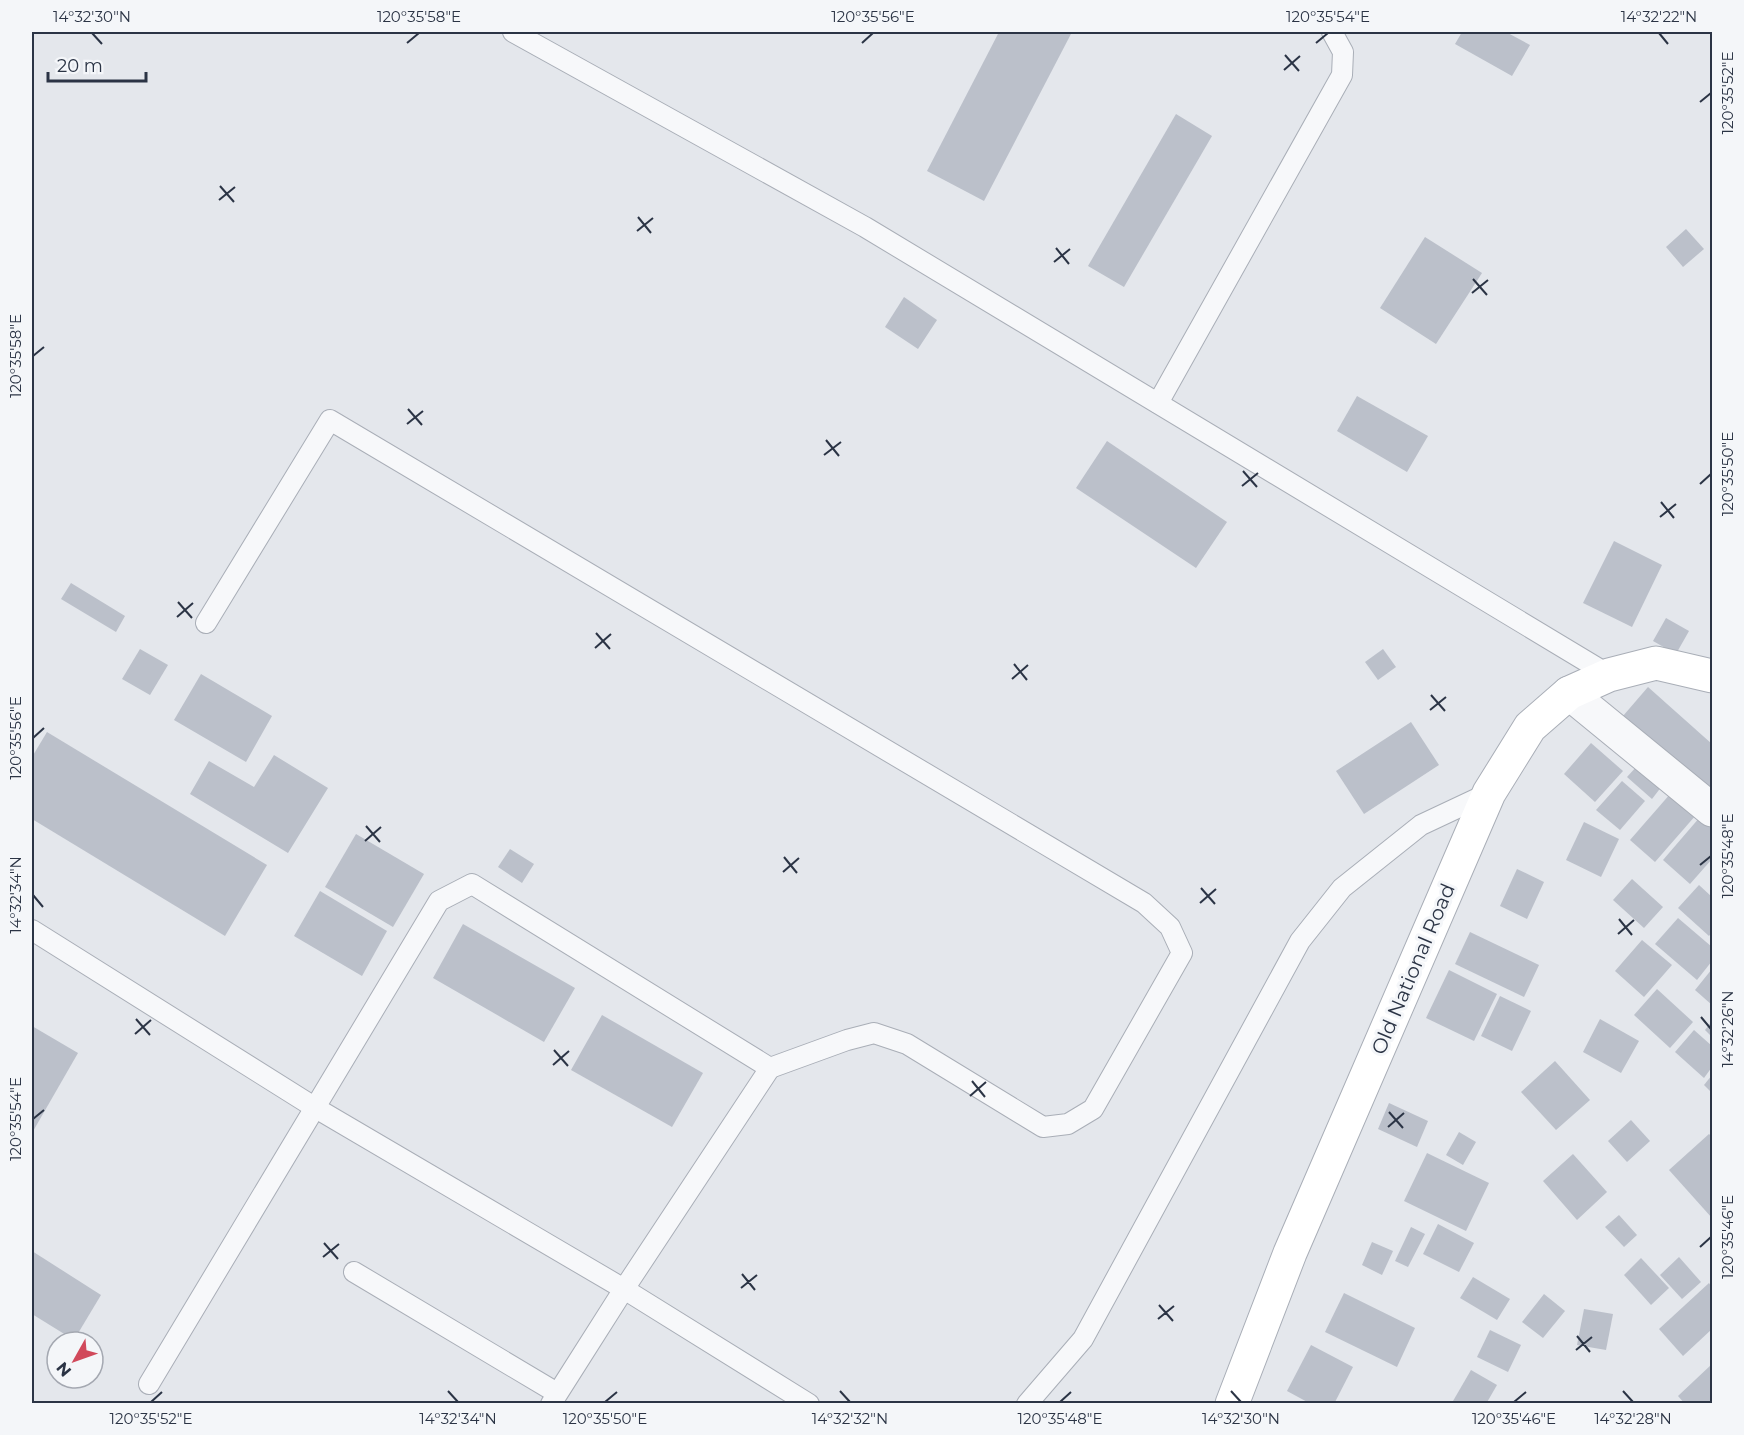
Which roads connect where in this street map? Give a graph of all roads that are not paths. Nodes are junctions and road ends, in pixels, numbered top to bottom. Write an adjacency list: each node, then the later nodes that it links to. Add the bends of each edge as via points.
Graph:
1 (513, 32): 3 (lane, via 865,227)
2 (1332, 32): 3 (lane, via 1343,52 1342,75)
3 (1158, 403): 5 (lane)
4 (206, 623): 11 (lane, via 330,420 1144,903 1170,927 1182,953 1093,1109 1068,1124 1043,1128 907,1044 874,1033)
5 (1609, 675): 6 (main road, Old National Road, via 1656,663); 7 (main road, Old National Road)
6 (1713, 676)
7 (1569, 693): 8 (main road, Old National Road, via 1530,727); 9 (street)
8 (1489, 794): 18 (lane, via 1421,825 1342,888 1300,941 1083,1339); 19 (main road, Old National Road, via 1290,1253)
9 (1713, 810)
10 (32, 930): 12 (lane)
11 (770, 1068): 12 (lane, via 472,884 439,901); 14 (lane)
12 (314, 1107): 14 (lane); 15 (lane)
13 (354, 1272): 16 (lane)
14 (624, 1289): 16 (lane); 17 (lane)
15 (149, 1384)
16 (554, 1398)
17 (809, 1404)
18 (1027, 1404)
19 (1232, 1404)

